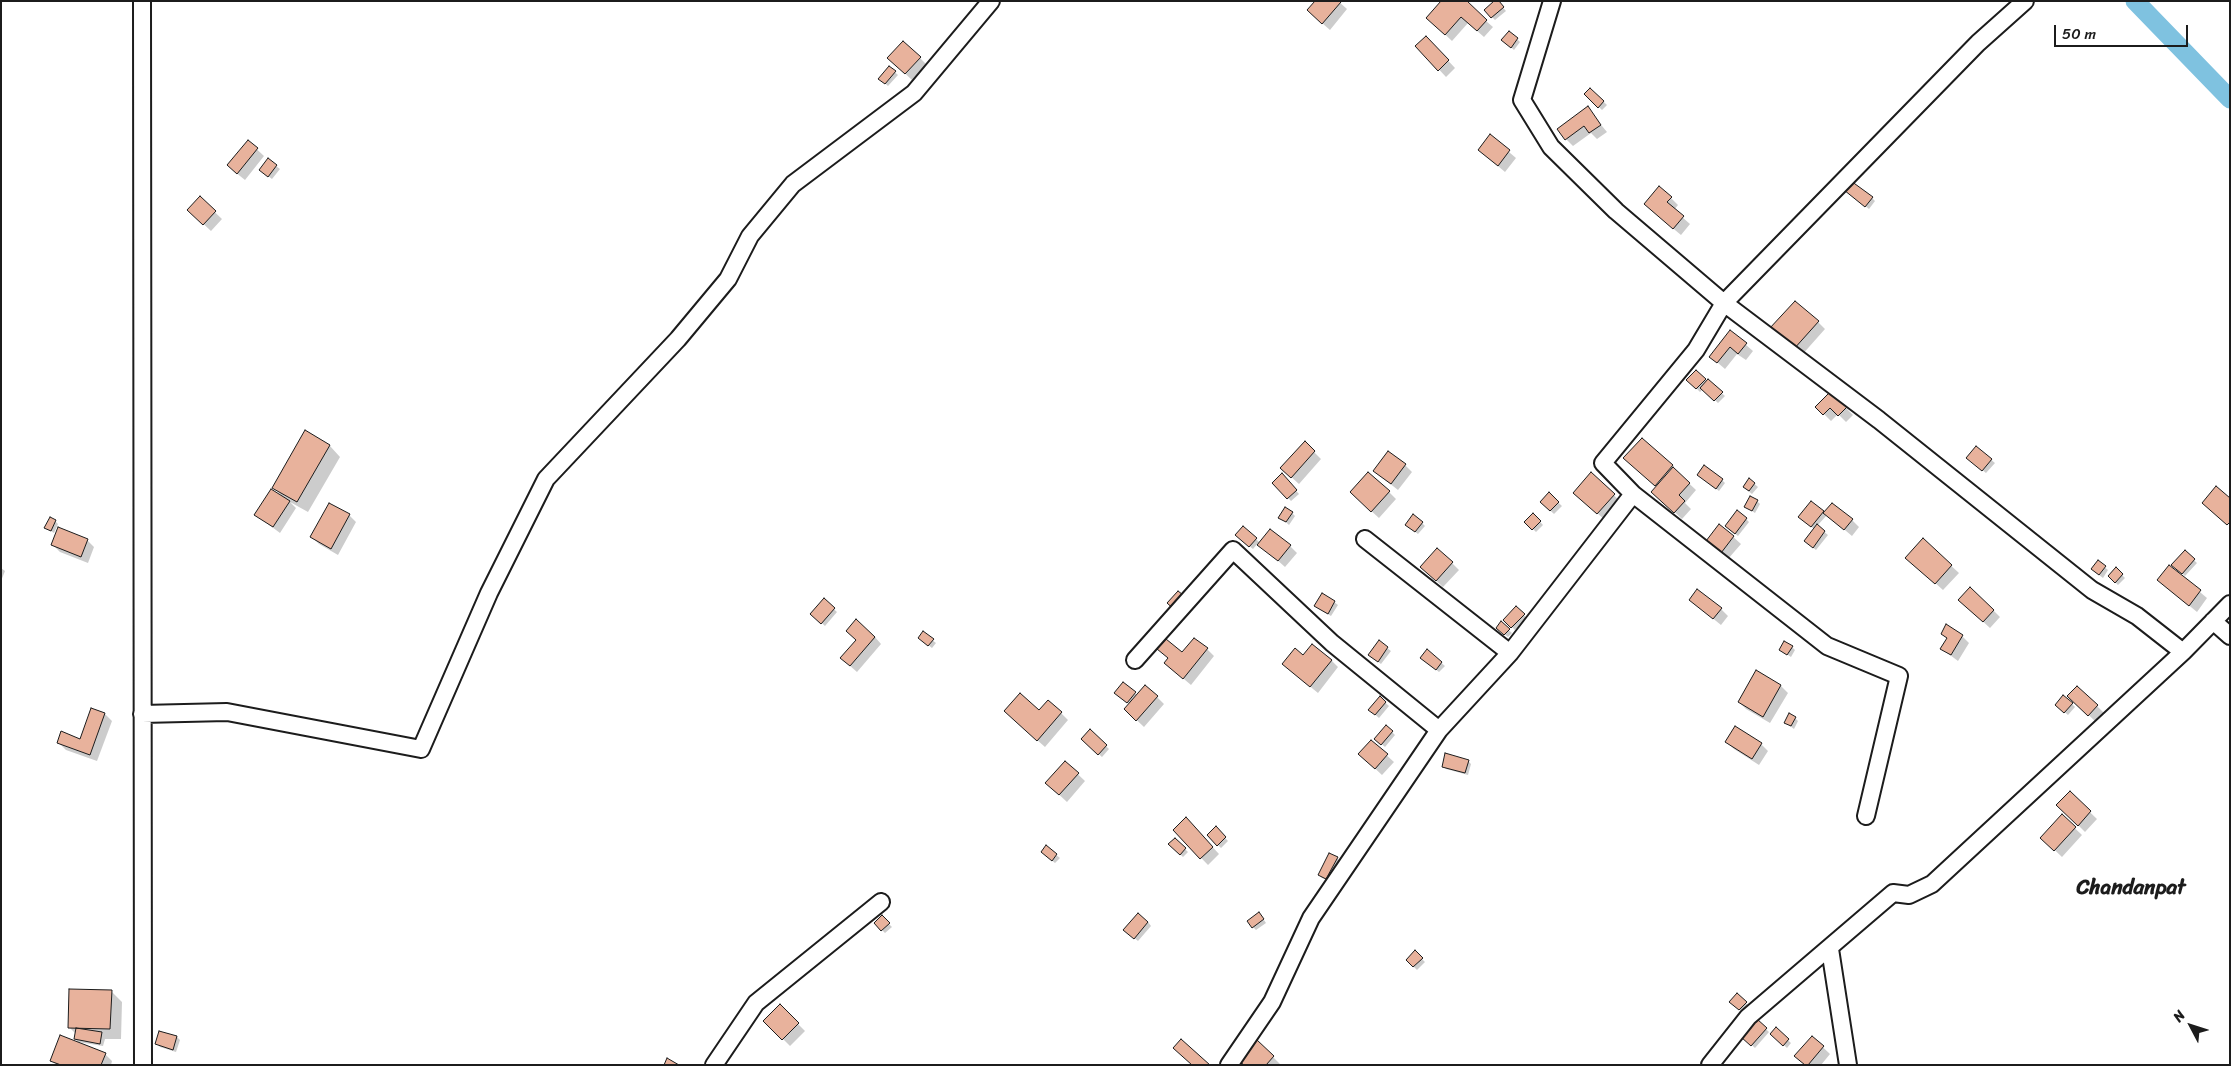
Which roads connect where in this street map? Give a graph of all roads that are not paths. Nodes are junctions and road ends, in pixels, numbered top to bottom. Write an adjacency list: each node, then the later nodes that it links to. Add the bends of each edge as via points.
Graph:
1 (142, 1): 14 (street)
2 (991, 1): 14 (street, via 914,93 793,184 750,236 728,279 709,302 546,479 489,593 421,749 227,712)
3 (1552, 1): 5 (street, via 1522,100 1551,147 1616,212)
4 (2025, 1): 5 (street, via 1978,42)
5 (1724, 303): 6 (street, via 1696,350 1603,464); 11 (street, via 1879,420 2092,590 2137,616)
6 (1633, 494): 12 (street); 16 (street, via 1826,646 1899,676)
7 (1365, 539): 12 (street)
8 (2230, 604): 9 (street)
9 (2213, 621): 10 (street); 11 (street)
10 (2230, 636)
11 (2183, 652): 18 (street, via 1932,884 1909,895 1894,893)
12 (1510, 653): 15 (street)
13 (1135, 660): 15 (street, via 1233,550 1332,643)
14 (142, 714): 19 (street)
15 (1440, 730): 21 (street, via 1311,918 1272,1002)
16 (1866, 816)
17 (881, 902): 20 (street, via 756,1004)
18 (1830, 949): 22 (street, via 1748,1017); 23 (street)
19 (143, 1065)
20 (714, 1065)
21 (1229, 1065)
22 (1710, 1065)
23 (1848, 1065)

